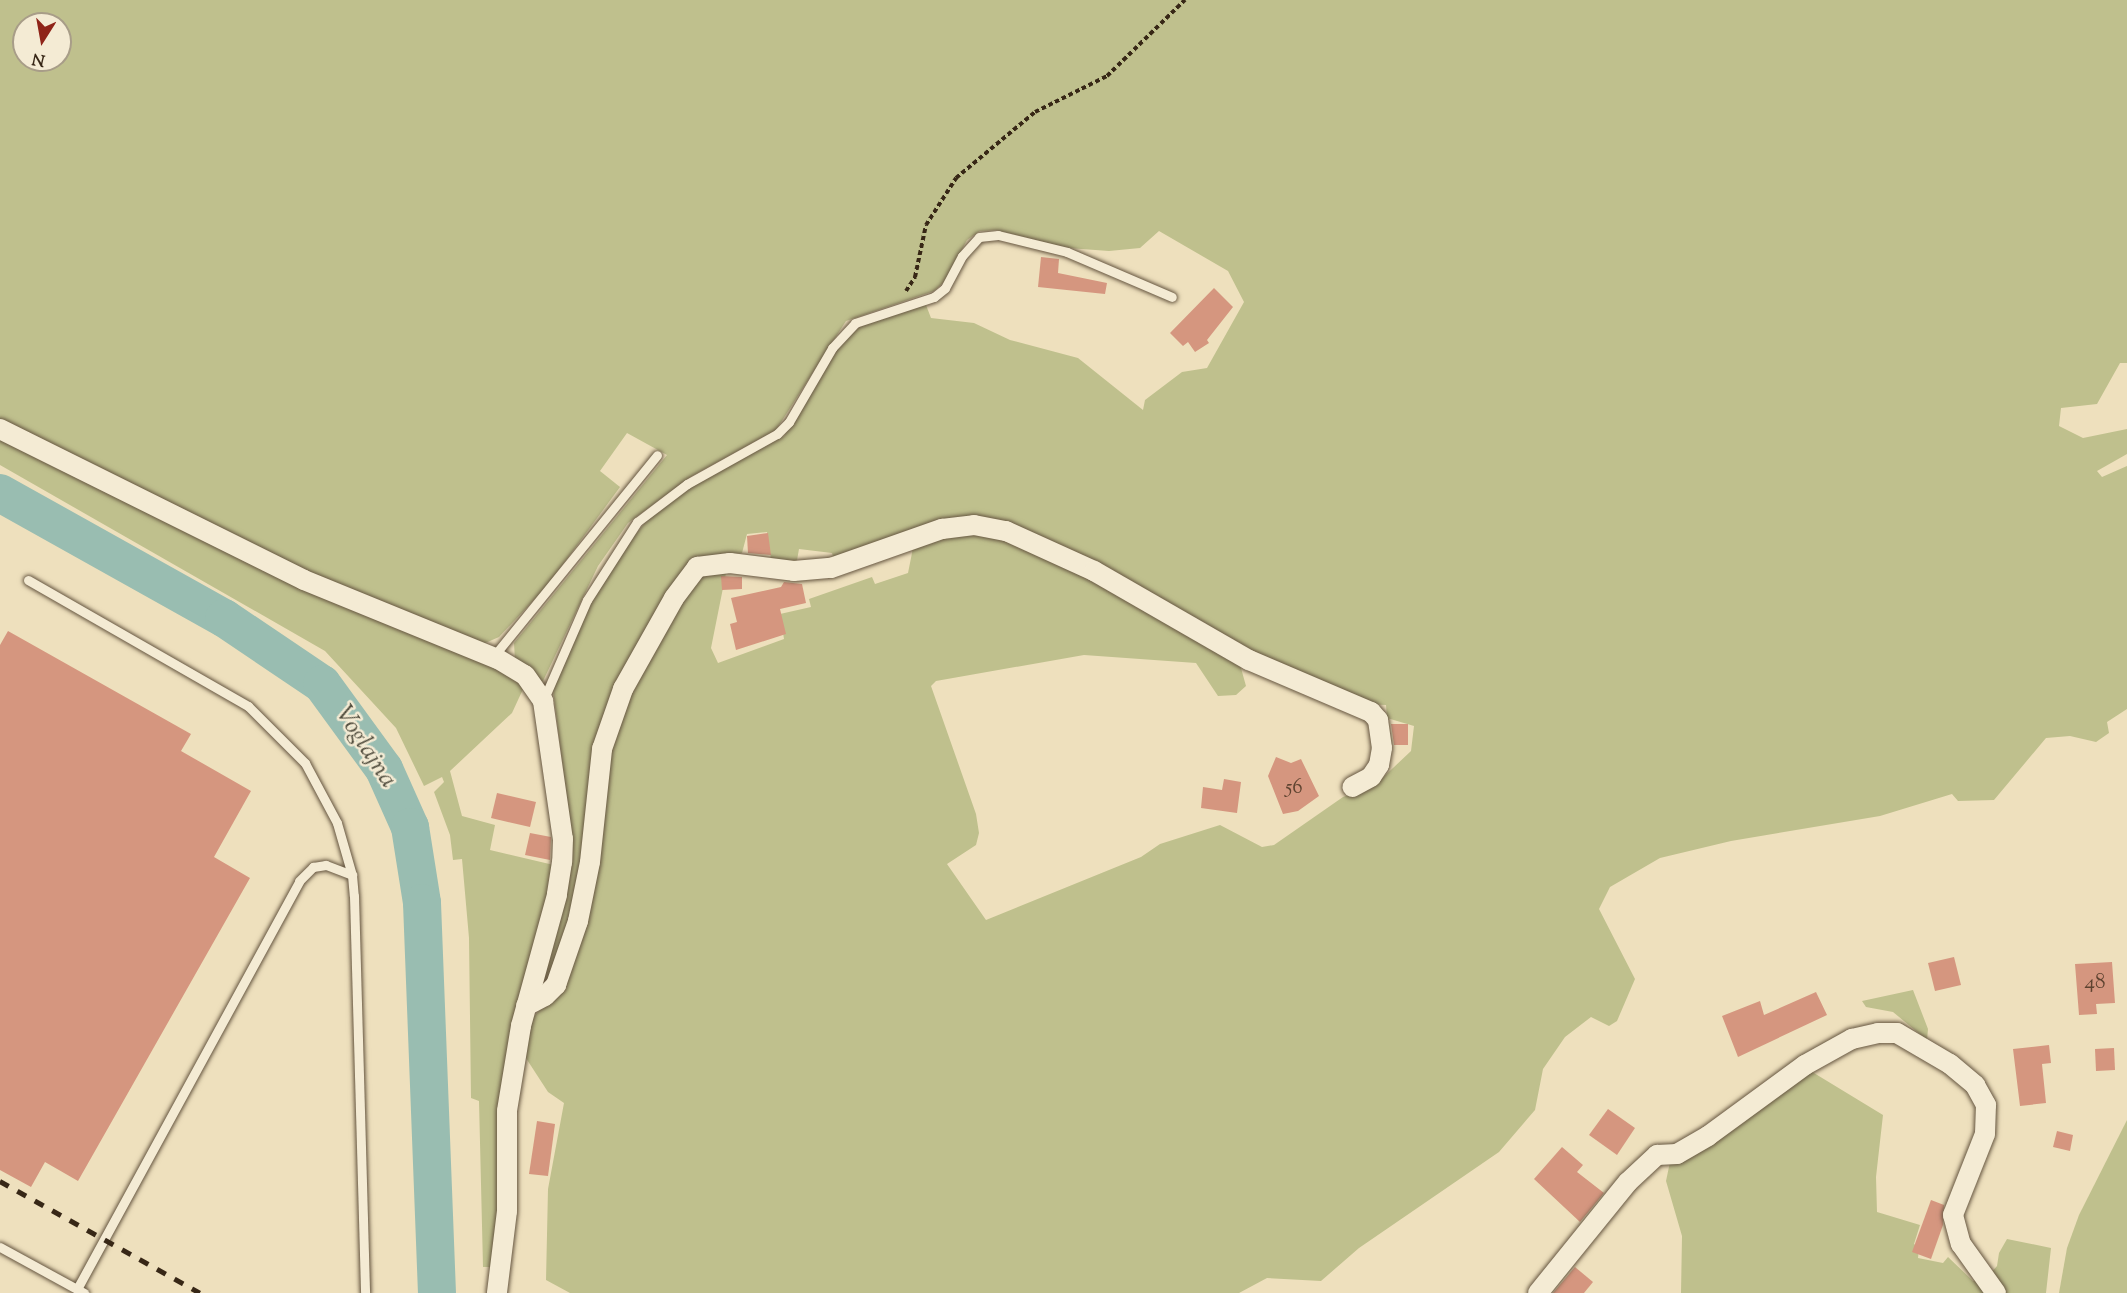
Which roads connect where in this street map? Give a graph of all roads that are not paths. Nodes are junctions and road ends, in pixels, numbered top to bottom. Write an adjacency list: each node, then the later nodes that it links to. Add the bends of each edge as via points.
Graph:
1 (1172, 297): 6 (lane, via 1067,252 998,235 979,237 962,256 945,288 934,297 855,323 832,348 789,422 777,434 687,484 637,522 587,600)
2 (0, 429): 5 (street, via 304,580)
3 (657, 455): 5 (lane)
4 (28, 580): 8 (lane, via 248,706 305,763 337,823)
5 (494, 657): 6 (street, via 525,675)
6 (543, 701): 9 (street, via 562,851 557,895)
7 (1352, 787): 9 (street, via 1371,777 1379,765 1382,748 1378,720 1371,712 1249,660 1094,571 1006,531 974,525 942,529 831,568 794,571 730,563 697,567 674,598 624,689 602,749 590,862 578,921 556,985)
8 (352, 875): 11 (lane, via 326,865 313,867 299,881); 12 (lane)
9 (526, 1006): 13 (street, via 507,1111 507,1211)
10 (0, 1247): 11 (lane)
11 (81, 1291)
12 (365, 1293)
13 (497, 1293)
14 (1538, 1293): 15 (street, via 1628,1182 1657,1155 1677,1154 1708,1136 1804,1065 1852,1039 1897,1033 1950,1064 1975,1085 1986,1105 1985,1134 1953,1215 1961,1244)
15 (1996, 1293)

